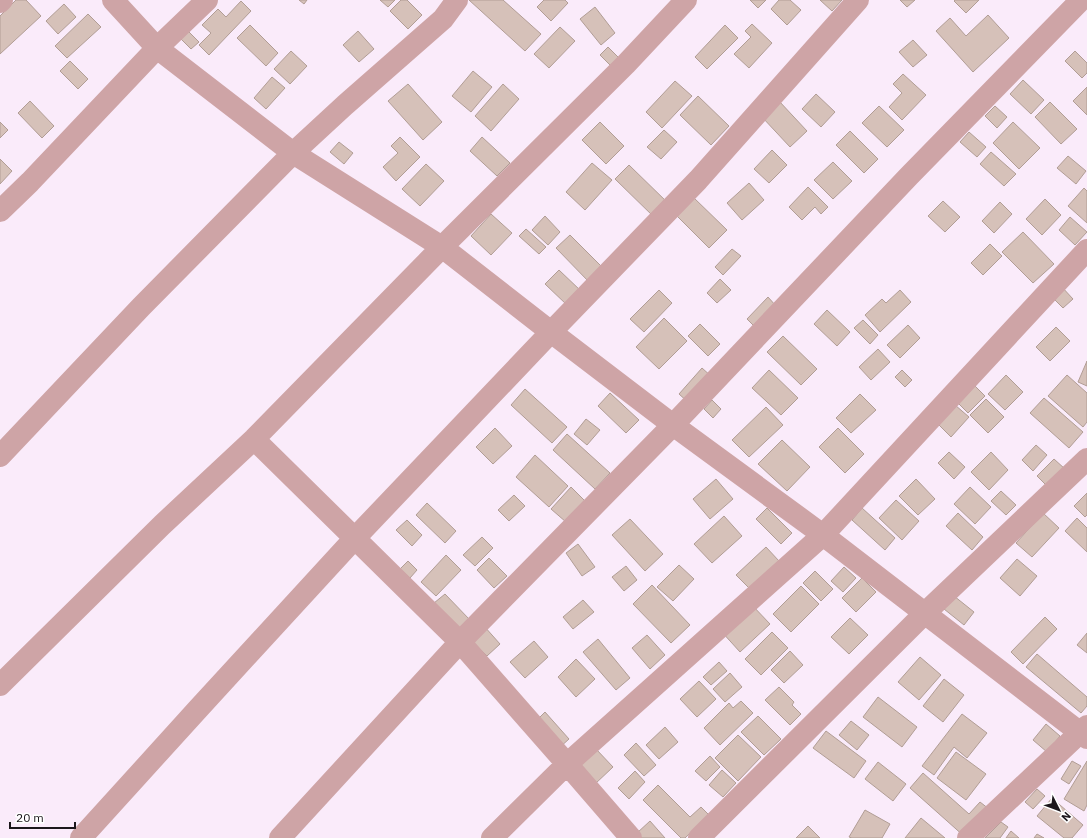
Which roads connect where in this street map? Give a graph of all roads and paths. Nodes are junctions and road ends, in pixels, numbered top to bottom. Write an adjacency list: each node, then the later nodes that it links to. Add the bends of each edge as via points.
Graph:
1 (113, 0): 7 (street)
2 (207, 0): 7 (street)
3 (457, 0): 8 (street, via 444,19)
4 (686, 0): 10 (street)
5 (858, 0): 12 (street, via 698,180)
6 (1081, 0): 13 (street, via 909,176)
7 (157, 48): 8 (street); 9 (street)
8 (293, 153): 10 (street); 15 (street)
9 (0, 211)
10 (442, 247): 12 (street); 14 (street)
11 (1087, 250): 17 (street)
12 (551, 332): 13 (street); 18 (street)
13 (673, 425): 17 (street); 20 (street)
14 (254, 440): 18 (street); 21 (street, via 162,525)
15 (0, 456)
16 (1087, 459): 19 (street)
17 (823, 535): 19 (street); 23 (street)
18 (355, 538): 20 (street); 24 (street)
19 (925, 613): 22 (street); 28 (street)
20 (460, 642): 23 (street); 25 (street)
21 (0, 686)
22 (1085, 732): 29 (street)
23 (567, 764): 26 (street); 27 (street)
24 (81, 838)
25 (280, 838)
26 (492, 838)
27 (631, 838)
28 (699, 838)
29 (968, 838)

